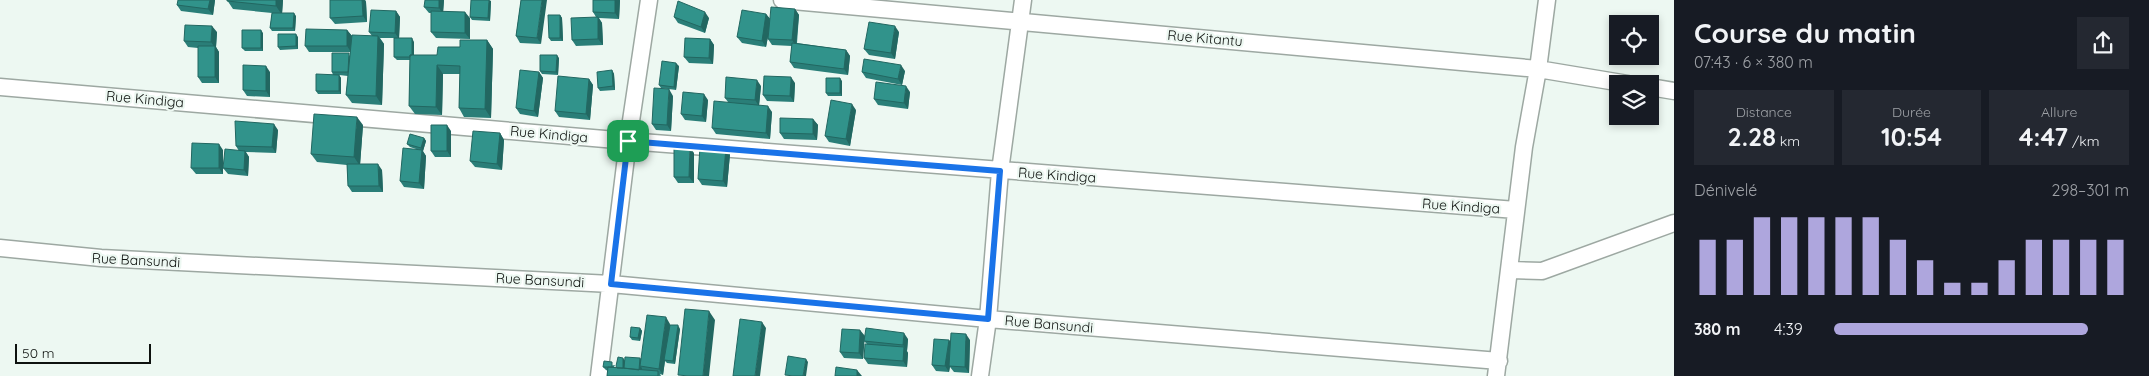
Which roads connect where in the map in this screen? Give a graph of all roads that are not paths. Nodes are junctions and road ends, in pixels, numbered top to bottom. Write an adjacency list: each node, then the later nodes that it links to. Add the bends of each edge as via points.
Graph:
1 (649, 0): 11 (street)
2 (782, 0): 5 (street, Rue Kitantu)
3 (1023, 0): 5 (street)
4 (1547, 0): 6 (street)
5 (1020, 21): 6 (street, Rue Kitantu); 12 (street)
6 (1538, 69): 7 (street, Rue Kitantu); 13 (street)
7 (1609, 81)
8 (0, 87): 11 (street, Rue Kindiga)
9 (1659, 88): 10 (street)
10 (1674, 91)
11 (628, 141): 12 (street, Rue Kindiga); 17 (street)
12 (1000, 171): 13 (street, Rue Kindiga); 18 (street)
13 (1516, 210): 16 (street)
14 (1674, 223): 16 (street, via 1542,270)
15 (0, 248): 17 (street, Rue Bansundi, via 101,258)
16 (1511, 270): 19 (street)
17 (611, 284): 18 (street, Rue Bansundi); 20 (street)
18 (988, 319): 19 (street, Rue Bansundi); 21 (street)
19 (1498, 369)
20 (599, 376)
21 (980, 376)

